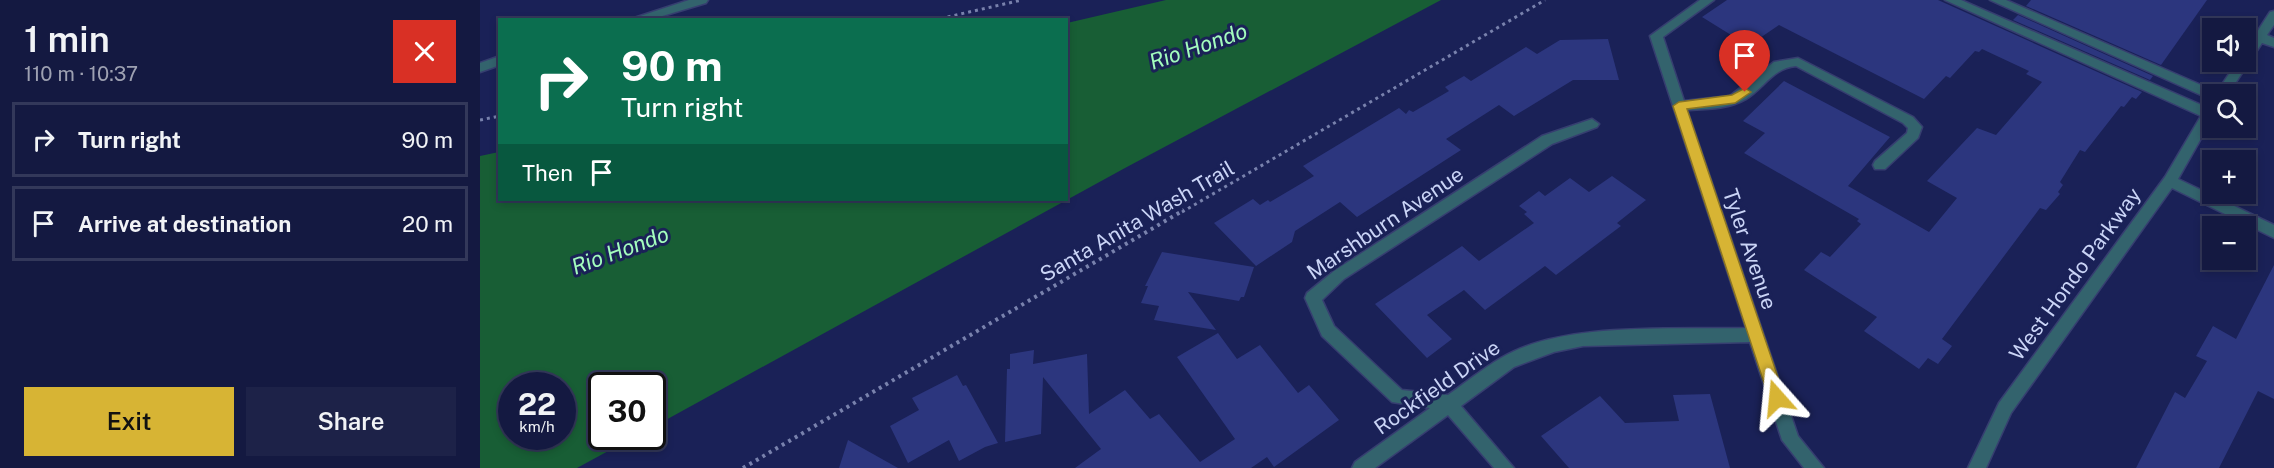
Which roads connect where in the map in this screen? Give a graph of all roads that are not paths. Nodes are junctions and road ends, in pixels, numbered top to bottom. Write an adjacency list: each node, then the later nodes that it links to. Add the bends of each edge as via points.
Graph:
1 (702, 0): 6 (street)
2 (1708, 0): 13 (street, Tyler Avenue, via 1656,36)
3 (1951, 0): 14 (street)
4 (1996, 0): 12 (street)
5 (2274, 15): 7 (street)
6 (641, 18)
7 (2260, 37): 8 (street); 9 (street)
8 (2256, 43)
9 (2274, 43)
10 (498, 61): 11 (street)
11 (480, 68)
12 (2202, 91)
13 (1679, 106): 17 (street, via 1735,99 1776,65 1798,62 1915,127 1913,135); 20 (street, Tyler Avenue)
14 (2202, 107)
15 (1592, 124): 21 (street, Marshburn Avenue, via 1546,140 1339,276 1312,298 1328,332 1398,397)
16 (2202, 127): 18 (street, West Hondo Parkway)
17 (1880, 165)
18 (2170, 182): 19 (street); 25 (street, West Hondo Parkway, via 2005,408)
19 (2274, 232)
20 (1757, 335): 21 (street, Rockfield Drive, via 1583,339 1553,345 1508,362); 24 (street, Tyler Avenue, via 1791,440)
21 (1448, 403): 22 (street, Rockfield Drive); 23 (street)
22 (1361, 468)
23 (1505, 468)
24 (1815, 468)
25 (1977, 468)

